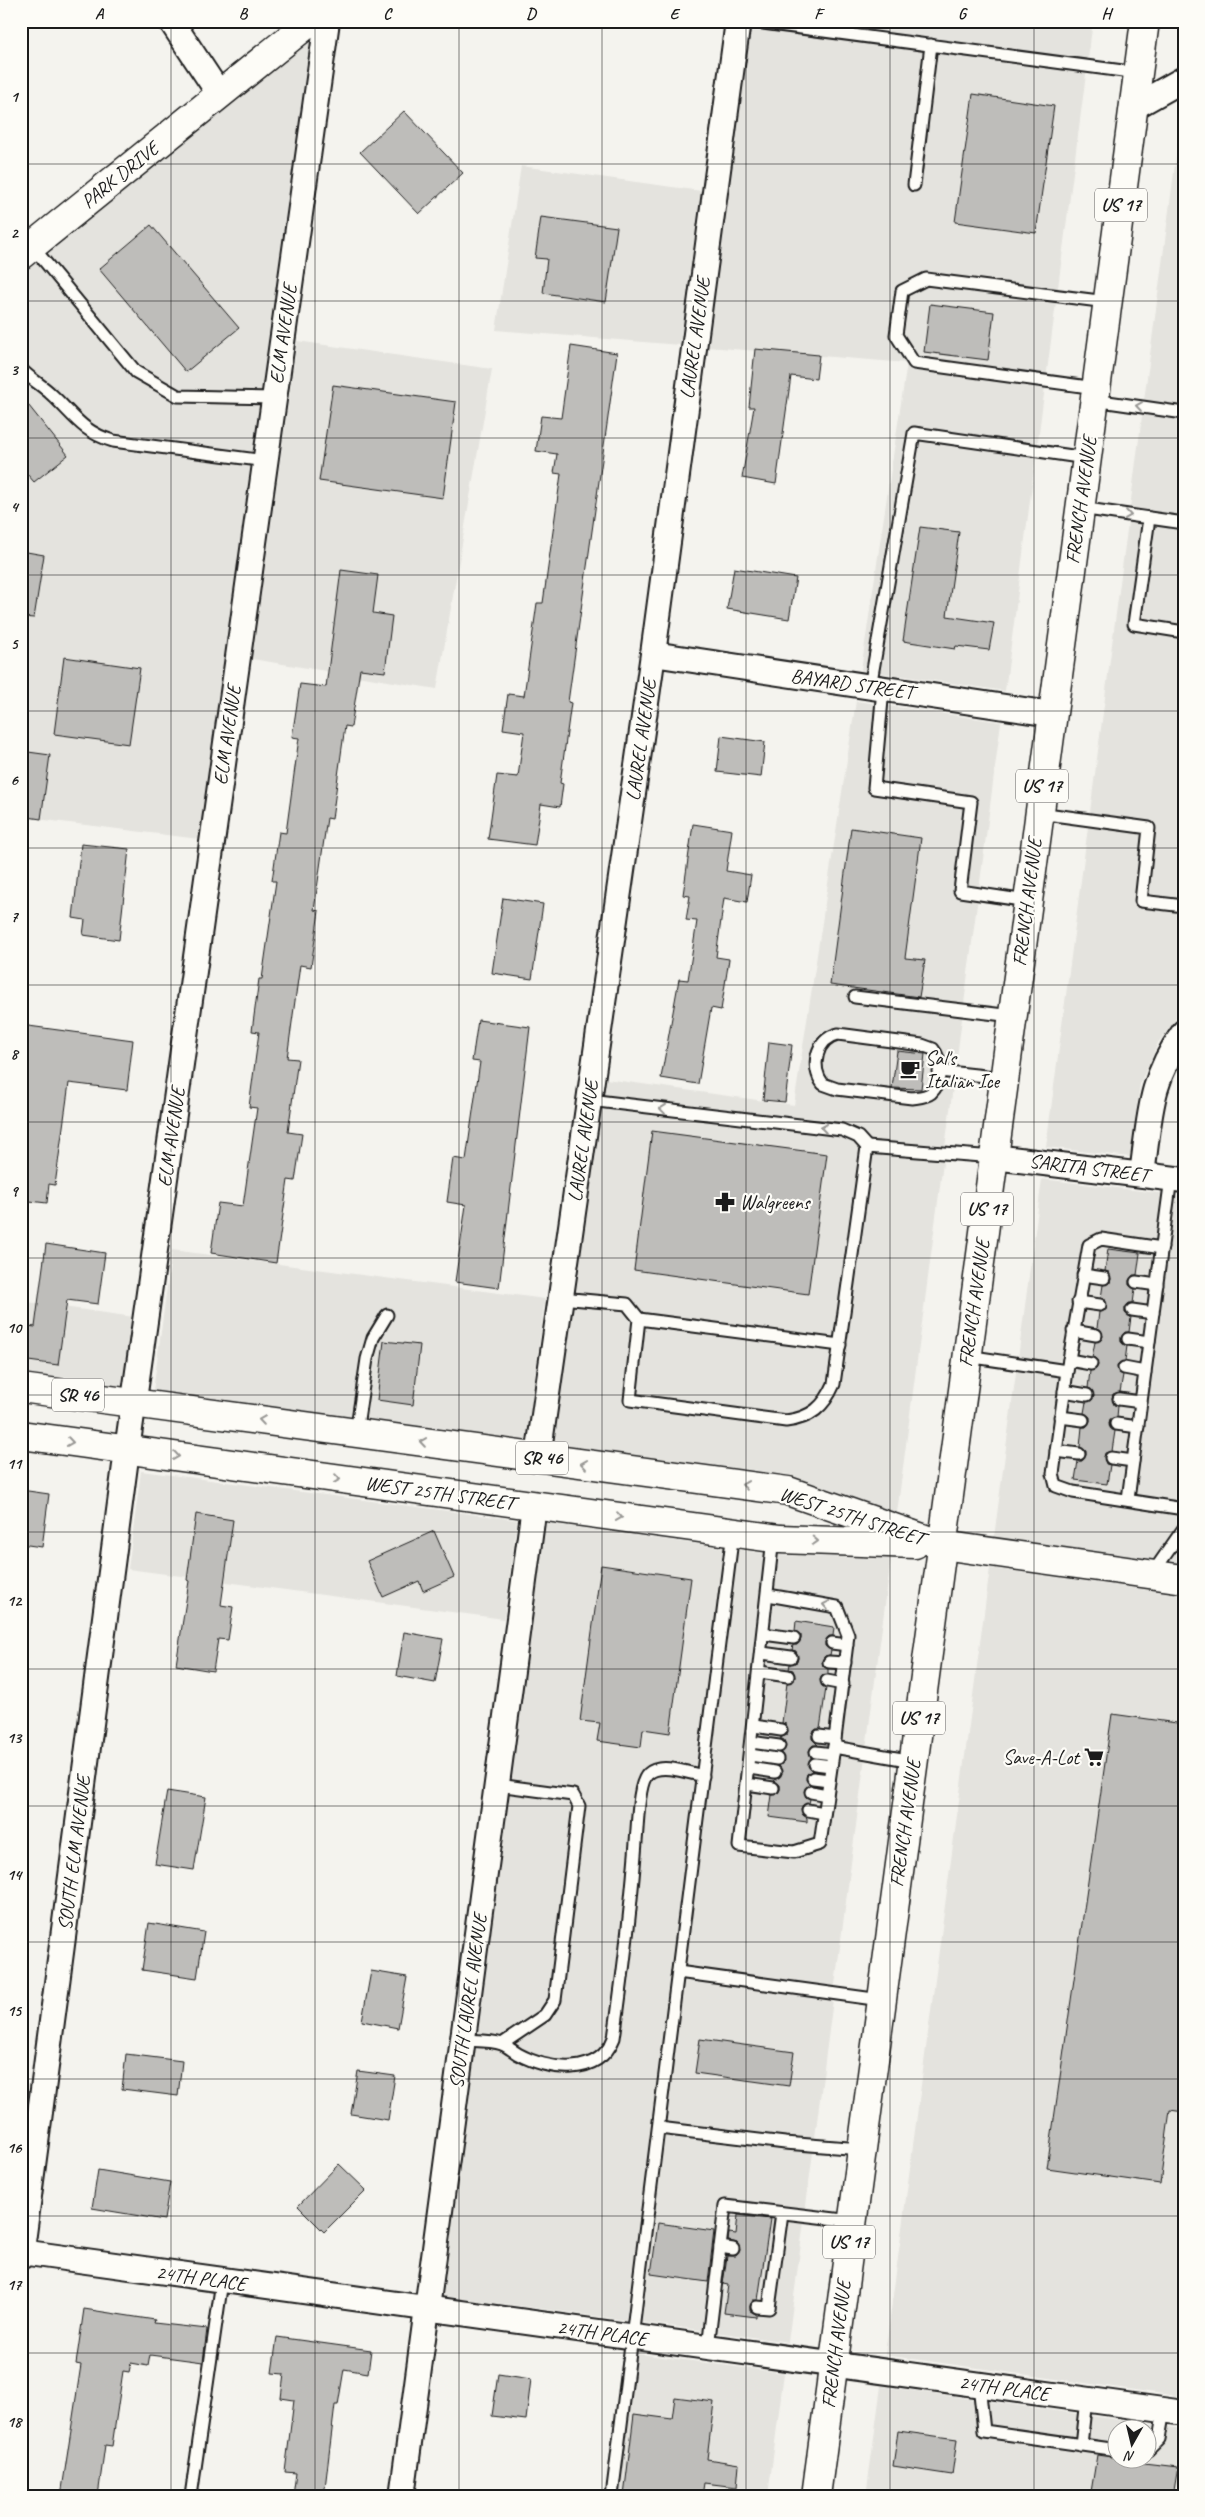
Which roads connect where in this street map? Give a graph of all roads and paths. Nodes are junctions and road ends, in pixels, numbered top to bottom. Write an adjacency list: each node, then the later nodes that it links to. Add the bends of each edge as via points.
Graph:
1 (171, 21): 10 (street)
2 (311, 21): 10 (main road, PARK DRIVE)
3 (327, 21): 17 (street, ELM AVENUE)
4 (738, 21): 27 (street, LAUREL AVENUE)
5 (748, 21): 7 (lane)
6 (1145, 21): 8 (main road, FRENCH AVENUE / US 17)
7 (931, 45): 8 (lane); 12 (lane)
8 (1138, 73): 11 (main road, FRENCH AVENUE / US 17)
9 (1184, 79): 11 (street)
10 (220, 95): 13 (main road, PARK DRIVE)
11 (1134, 106): 14 (main road, FRENCH AVENUE / US 17)
12 (914, 185)
13 (27, 250): 17 (lane, via 136,372 178,396)
14 (1107, 302): 16 (main road, FRENCH AVENUE / US 17); 16 (lane, via 926,278 902,291 896,335 914,363)
15 (21, 369): 22 (lane, via 96,436)
16 (1095, 394): 18 (lane, one-way to 16); 21 (main road, FRENCH AVENUE / US 17)
17 (274, 398): 22 (street, ELM AVENUE)
18 (1168, 410): 19 (lane); 20 (lane)
19 (1184, 413)
20 (1184, 419)
21 (1086, 458): 23 (main road, FRENCH AVENUE / US 17); 28 (lane, via 914,432)
22 (266, 461): 70 (street, ELM AVENUE)
23 (1080, 508): 24 (lane, one-way to 24); 29 (main road, FRENCH AVENUE / US 17)
24 (1149, 518): 25 (lane); 26 (lane, via 1134,624)
25 (1184, 523)
26 (1184, 632)
27 (653, 654): 28 (street, BAYARD STREET); 38 (street, LAUREL AVENUE)
28 (876, 688): 29 (street, BAYARD STREET); 31 (lane, via 874,788 971,802 960,892)
29 (1051, 714): 30 (main road, FRENCH AVENUE / US 17)
30 (1039, 813): 31 (main road, FRENCH AVENUE / US 17); 32 (lane, via 1149,828 1141,901)
31 (1027, 901): 34 (main road, FRENCH AVENUE / US 17)
32 (1184, 906)
33 (855, 997): 34 (lane)
34 (1012, 1016): 37 (main road, FRENCH AVENUE / US 17)
35 (1184, 1032): 41 (street, via 1169,1052 1153,1091)
36 (940, 1071): 36 (lane, via 937,1053 922,1045 838,1034 824,1040 816,1064 820,1079 830,1087 912,1098 932,1092); 37 (lane)
37 (1004, 1078): 40 (main road, FRENCH AVENUE / US 17)
38 (589, 1100): 39 (lane, one-way to 38, via 858,1137 842,1130); 48 (street, LAUREL AVENUE)
39 (868, 1147): 40 (lane); 59 (lane)
40 (994, 1157): 41 (street, SARITA STREET); 60 (main road, FRENCH AVENUE / US 17)
41 (1142, 1174): 42 (street, SARITA STREET)
42 (1177, 1179): 43 (lane)
43 (1162, 1248): 44 (lane, via 1101,1239 1089,1245); 47 (lane)
44 (1082, 1275): 45 (lane); 49 (lane)
45 (1104, 1278)
46 (1136, 1282): 47 (lane)
47 (1157, 1285): 52 (lane)
48 (561, 1298): 54 (lane, via 627,1304); 80 (street, LAUREL AVENUE)
49 (1078, 1302): 50 (lane); 55 (lane)
50 (1100, 1305)
51 (1132, 1310): 52 (lane)
52 (1153, 1313): 58 (lane)
53 (387, 1315): 75 (lane, via 373,1338 367,1360)
54 (639, 1320): 59 (lane); 59 (lane, via 630,1400 786,1421 816,1412 828,1400)
55 (1073, 1331): 56 (lane); 62 (lane)
56 (1096, 1335)
57 (1128, 1339): 58 (lane)
58 (1149, 1342): 64 (lane)
59 (840, 1345)
60 (967, 1356): 62 (lane); 89 (main road, FRENCH AVENUE / US 17)
61 (1091, 1364): 62 (lane)
62 (1068, 1366): 66 (lane)
63 (1124, 1368): 64 (lane)
64 (1145, 1372): 69 (lane)
65 (21, 1388): 70 (main road, WEST 25TH STREET / SR 46)
66 (1064, 1392): 67 (lane); 71 (lane)
67 (1087, 1395)
68 (1119, 1399): 69 (lane)
69 (1141, 1402): 74 (lane)
70 (134, 1403): 75 (main road, WEST 25TH STREET / SR 46, one-way to 70); 77 (street, ELM AVENUE)
71 (1060, 1417): 72 (lane); 78 (lane)
72 (1083, 1420)
73 (1116, 1424): 74 (lane)
74 (1138, 1427): 82 (lane)
75 (356, 1433): 80 (main road, WEST 25TH STREET / SR 46, one-way to 75)
76 (21, 1435): 77 (main road, WEST 25TH STREET / SR 46, one-way to 77)
77 (128, 1450): 84 (main road, WEST 25TH STREET / SR 46, one-way to 84); 137 (street, SOUTH ELM AVENUE)
78 (1056, 1451): 79 (lane); 83 (lane, via 1053,1474 1056,1486 1073,1492)
79 (1079, 1454)
80 (538, 1457): 89 (main road, WEST 25TH STREET / SR 46, one-way to 80, via 788,1491)
81 (1111, 1458): 82 (lane)
82 (1133, 1461): 83 (lane)
83 (1128, 1499): 85 (lane)
84 (534, 1506): 87 (main road, WEST 25TH STREET / SR 46, one-way to 87); 121 (street, SOUTH LAUREL AVENUE)
85 (1184, 1509)
86 (1184, 1528): 90 (lane)
87 (733, 1532): 88 (main road, WEST 25TH STREET / SR 46); 117 (lane)
88 (773, 1538): 89 (main road, WEST 25TH STREET / SR 46, one-way to 89); 92 (lane)
89 (942, 1546): 90 (main road); 113 (main road, FRENCH AVENUE / US 17)
90 (1152, 1575): 91 (main road)
91 (1184, 1579)
92 (768, 1595): 93 (lane); 96 (lane, one-way to 92, via 848,1635 836,1607)
93 (763, 1634): 94 (lane); 97 (lane)
94 (794, 1638)
95 (832, 1643): 96 (lane)
96 (847, 1646): 100 (lane)
97 (762, 1653): 98 (lane); 101 (lane)
98 (791, 1657)
99 (829, 1662): 100 (lane)
100 (845, 1663): 104 (lane)
101 (759, 1672): 102 (lane); 105 (lane)
102 (788, 1676)
103 (826, 1681): 104 (lane)
104 (843, 1684): 110 (lane)
105 (754, 1726): 106 (lane); 108 (lane)
106 (781, 1730)
107 (819, 1736): 110 (lane)
108 (751, 1742): 109 (lane); 111 (lane)
109 (778, 1746)
110 (834, 1746): 113 (lane); 114 (lane); 114 (lane, via 816,1758)
111 (750, 1755): 112 (lane); 115 (lane)
112 (777, 1759)
113 (913, 1761): 128 (main road, FRENCH AVENUE / US 17)
114 (831, 1766): 119 (lane)
115 (748, 1768): 116 (lane); 120 (lane)
116 (775, 1772)
117 (703, 1776): 127 (lane); 130 (lane, via 659,1769 649,1772 643,1780 630,1915 610,2049 600,2059 570,2067 542,2064 518,2055)
118 (813, 1778): 119 (lane)
119 (829, 1780): 124 (lane)
120 (747, 1784): 122 (lane); 126 (lane, via 739,1846 794,1852 820,1844)
121 (497, 1785): 129 (street, SOUTH LAUREL AVENUE); 130 (lane, via 573,1795 579,1806 556,2000 545,2015)
122 (773, 1788)
123 (811, 1792): 124 (lane)
124 (827, 1795): 126 (lane)
125 (808, 1810): 126 (lane)
126 (824, 1813)
127 (678, 1972): 128 (lane); 131 (lane)
128 (881, 2000): 132 (main road, FRENCH AVENUE / US 17)
129 (463, 2040): 130 (lane); 145 (street, SOUTH LAUREL AVENUE)
130 (502, 2044)
131 (659, 2128): 132 (lane); 146 (lane)
132 (861, 2149): 134 (main road, FRENCH AVENUE / US 17)
133 (782, 2213): 134 (lane); 135 (lane, via 726,2206); 144 (lane, via 766,2283 769,2308)
134 (852, 2221): 148 (main road, FRENCH AVENUE / US 17)
135 (720, 2247): 136 (lane); 139 (lane)
136 (734, 2249)
137 (22, 2252): 138 (street, SOUTH ELM AVENUE); 141 (street, 24TH PLACE)
138 (21, 2257)
139 (716, 2279): 140 (lane); 142 (lane)
140 (729, 2280)
141 (222, 2281): 145 (street, 24TH PLACE); 155 (lane)
142 (713, 2301): 143 (lane); 147 (lane)
143 (726, 2303)
144 (757, 2307)
145 (427, 2310): 146 (street, 24TH PLACE); 156 (street, SOUTH LAUREL AVENUE)
146 (632, 2337): 147 (street, 24TH PLACE); 157 (lane)
147 (708, 2347): 148 (street, 24TH PLACE)
148 (833, 2364): 149 (street, 24TH PLACE); 158 (main road, FRENCH AVENUE / US 17)
149 (979, 2384): 150 (street, 24TH PLACE); 153 (lane, via 984,2431)
150 (1086, 2399): 151 (street, 24TH PLACE); 153 (lane)
151 (1174, 2412): 152 (lane)
152 (1158, 2440)
153 (1080, 2444): 154 (lane)
154 (1108, 2448)
155 (191, 2496)
156 (402, 2496)
157 (612, 2496)
158 (816, 2496)

